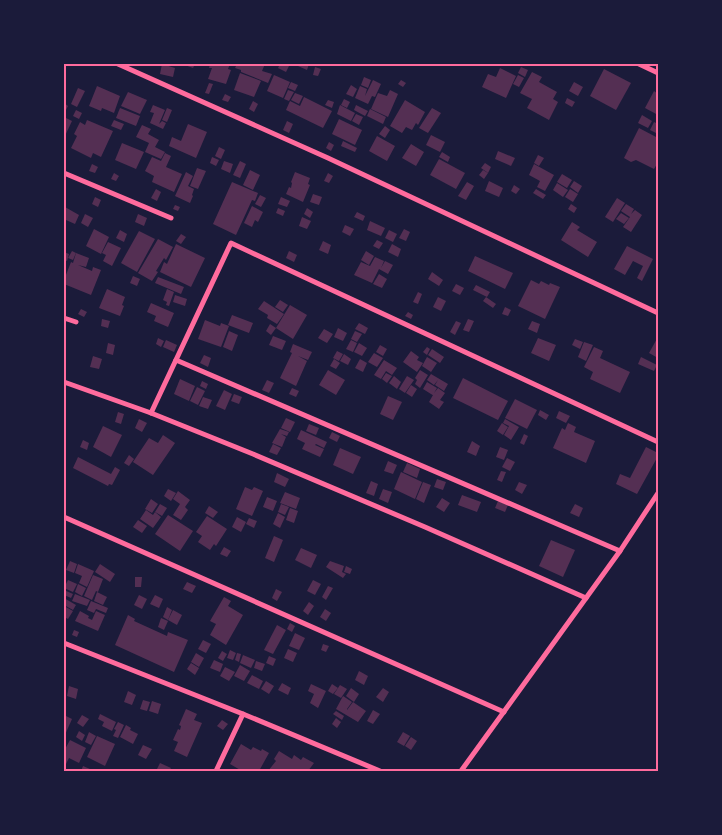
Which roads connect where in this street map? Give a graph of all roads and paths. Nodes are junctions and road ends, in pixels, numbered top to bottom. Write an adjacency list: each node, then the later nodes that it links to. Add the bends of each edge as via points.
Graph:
1 (118, 64): 6 (street)
2 (639, 64): 3 (street)
3 (658, 73)
4 (64, 172): 5 (street)
5 (171, 218)
6 (658, 312)
7 (64, 318): 8 (street)
8 (76, 322)
9 (176, 360): 11 (street); 12 (street, via 231,243); 15 (street)
10 (64, 382): 11 (street)
11 (152, 413): 16 (street)
12 (658, 442)
13 (658, 493): 15 (street)
14 (64, 517): 18 (street)
15 (620, 551): 16 (street)
16 (586, 598): 18 (street)
17 (64, 643): 19 (street)
18 (504, 712): 22 (street)
19 (243, 714): 20 (street); 21 (street)
20 (216, 771)
21 (380, 771)
22 (461, 771)

